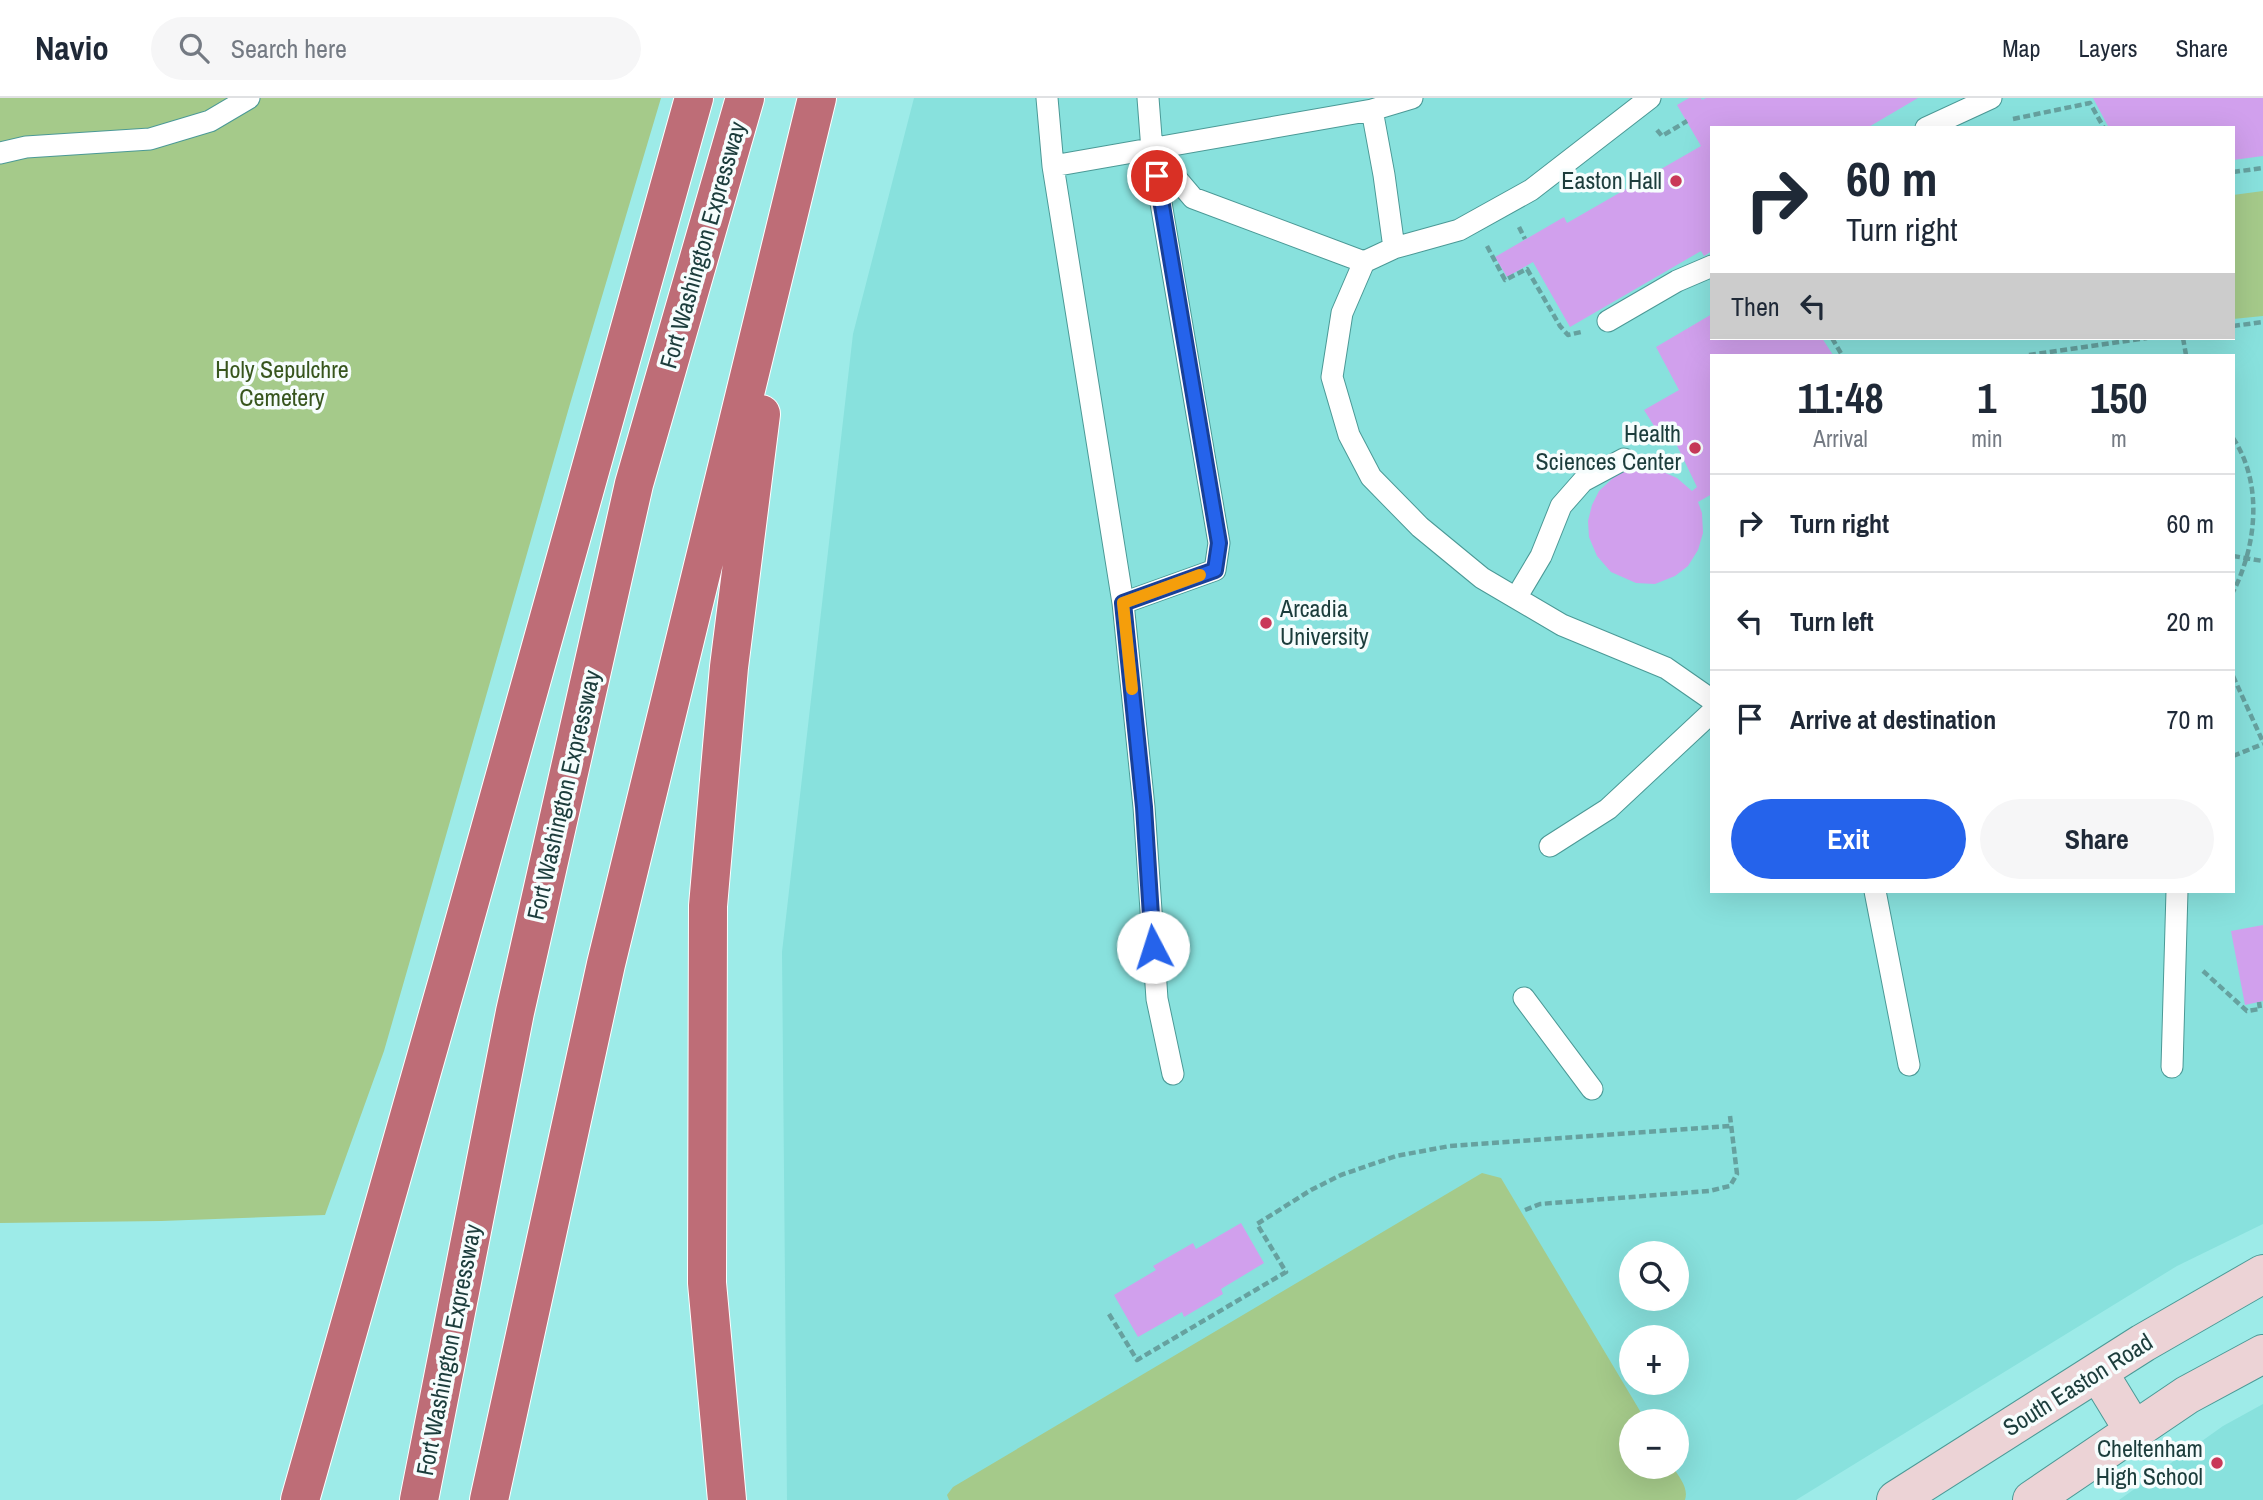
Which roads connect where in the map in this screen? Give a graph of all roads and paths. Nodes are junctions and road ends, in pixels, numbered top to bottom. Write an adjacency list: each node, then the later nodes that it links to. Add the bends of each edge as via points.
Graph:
1 (249, 98): 18 (lane, via 210,121 150,139 26,147)
2 (694, 98): 65 (highway)
3 (745, 98): 66 (highway, Fort Washington Expressway, via 634,484 515,1012)
4 (817, 98): 22 (highway)
5 (1047, 98): 19 (lane)
6 (1148, 98): 17 (lane)
7 (1412, 98): 11 (lane)
8 (1650, 98): 23 (lane, via 1531,190 1459,230)
9 (1990, 98): 14 (lane)
10 (2088, 100): 12 (path); 15 (path)
11 (1372, 110): 17 (lane); 23 (lane)
12 (2010, 119)
13 (1686, 121): 16 (path)
14 (1931, 126)
15 (2103, 126)
16 (1668, 133)
17 (1152, 150): 19 (lane); 25 (lane, via 1193,198); 41 (lane, via 1219,543 1215,570)
18 (0, 153)
19 (1053, 166): 41 (lane)
20 (2263, 168): 21 (path)
21 (2235, 172)
22 (784, 226): 67 (highway, via 606,964); 68 (highway, via 729,667 708,906 707,1283)
23 (1394, 248): 25 (lane)
24 (1494, 259): 28 (path, via 1506,280 1527,268)
25 (1364, 262): 40 (lane, via 1342,313 1332,377 1349,435 1371,477 1420,527 1482,578)
26 (1710, 267): 29 (lane)
27 (1560, 309): 28 (path)
28 (1552, 314): 29 (path, via 1568,335)
29 (1608, 321)
30 (2263, 322): 31 (path)
31 (2235, 326)
32 (2133, 340): 33 (path)
33 (2036, 354)
34 (2235, 441): 37 (path, via 2254,486 2254,531)
35 (1624, 459): 40 (lane, via 1583,481 1561,506 1541,556)
36 (2235, 556): 37 (path)
37 (2246, 558): 38 (path); 39 (path)
38 (2263, 561)
39 (2235, 588)
40 (1516, 598): 43 (lane, via 1562,625 1666,668)
41 (1123, 603): 55 (lane, via 1157,999)
42 (2235, 680): 45 (path)
43 (1710, 699)
44 (1710, 714): 47 (lane, via 1608,809)
45 (2263, 743): 46 (path)
46 (2235, 755)
47 (1550, 846)
48 (1875, 893): 53 (lane)
49 (2177, 893): 50 (lane)
50 (2175, 960): 52 (path, via 2194,962 2247,1011 2260,1009); 54 (lane)
51 (1524, 998): 56 (lane)
52 (2259, 1002)
53 (1909, 1065)
54 (2172, 1067)
55 (1173, 1074)
56 (1592, 1089)
57 (1730, 1116): 58 (path)
58 (1731, 1126): 59 (path, via 1737,1174 1730,1186 1540,1204); 61 (path, via 1451,1146 1396,1156 1311,1190 1257,1224 1286,1272 1137,1360)
59 (1525, 1210)
60 (2263, 1274): 63 (main road, South Easton Road)
61 (1109, 1314)
62 (2263, 1354): 64 (main road, via 2187,1395)
63 (2098, 1372): 64 (main road); 69 (main road, South Easton Road)
64 (2134, 1431): 70 (main road)
65 (300, 1500)
66 (419, 1500)
67 (489, 1500)
68 (727, 1500)
69 (1896, 1500)
70 (2032, 1500)

